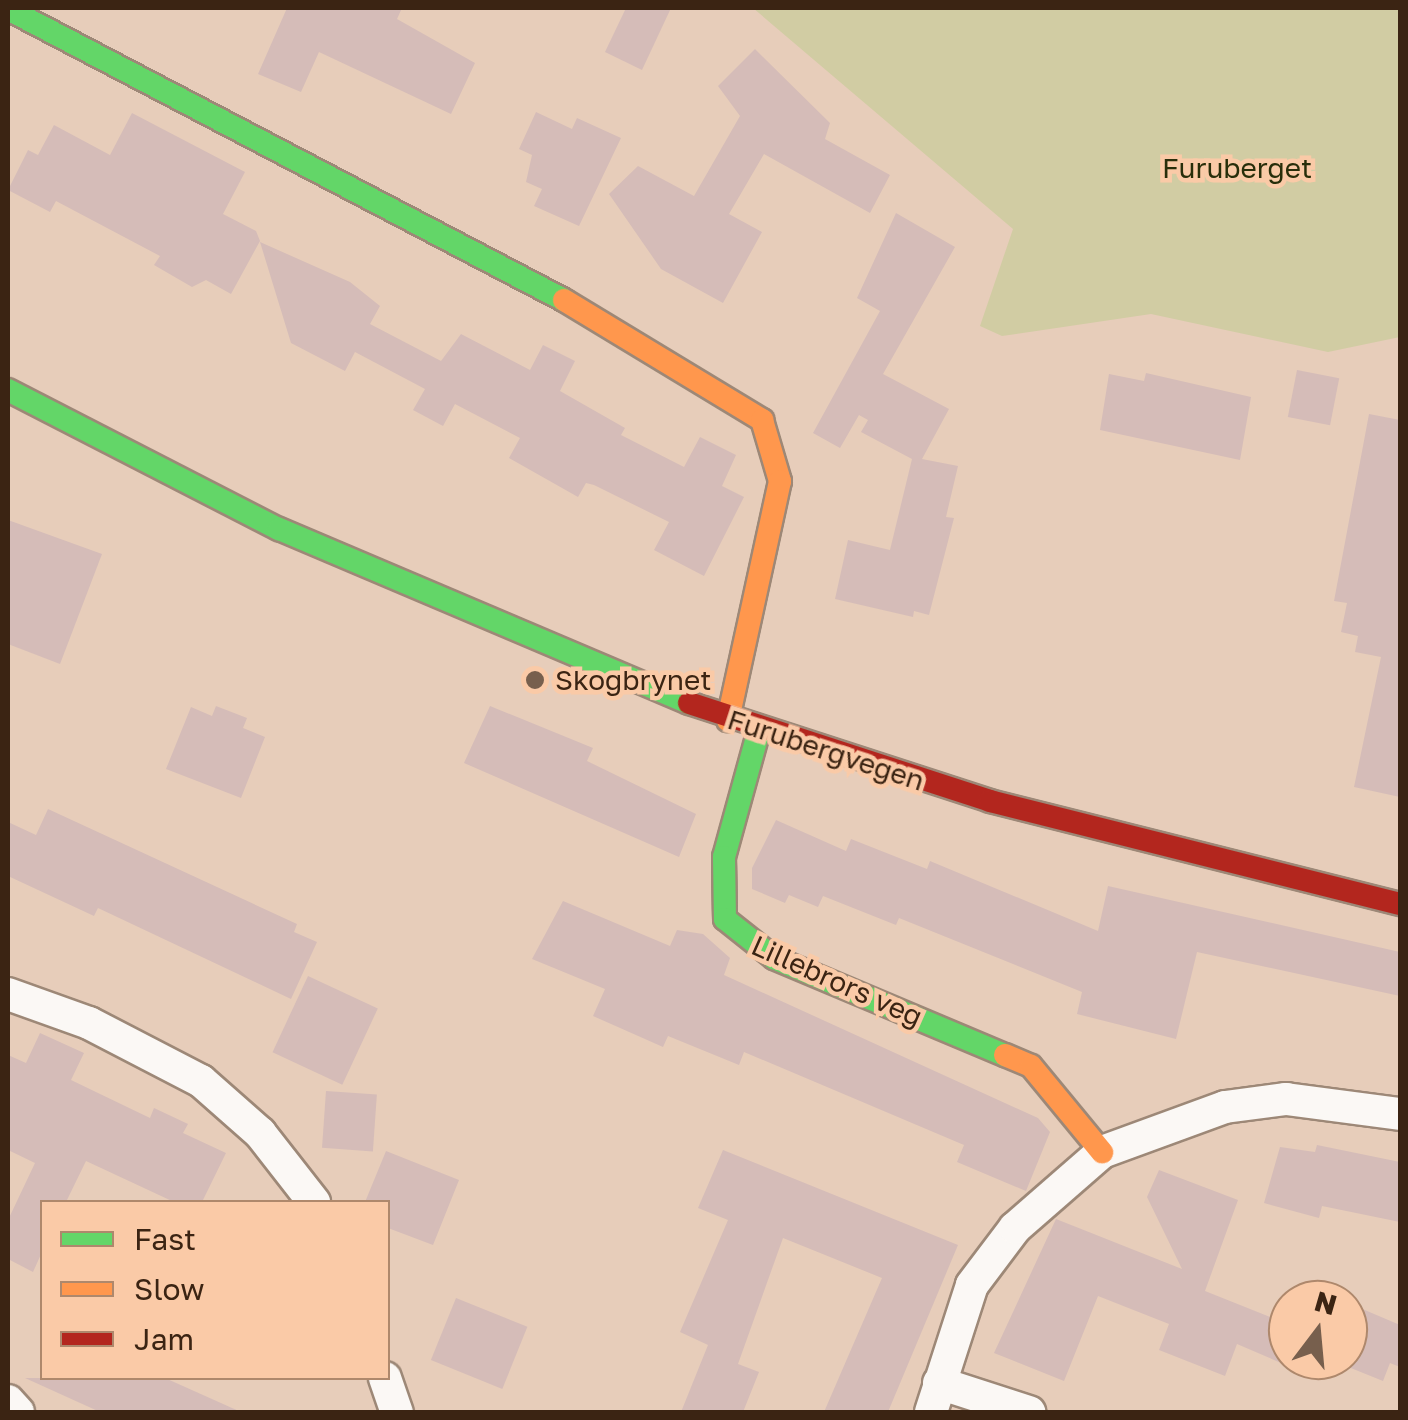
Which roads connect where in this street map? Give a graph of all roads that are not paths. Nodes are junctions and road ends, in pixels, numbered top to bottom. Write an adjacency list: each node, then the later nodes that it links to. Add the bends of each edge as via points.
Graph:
1 (8, 8): 3 (street, via 561,298 762,420 780,480)
2 (8, 390): 3 (street, Furubergvegen, via 279,529)
3 (728, 720): 4 (street, Furubergvegen)
4 (759, 730): 5 (street, Furubergvegen, via 990,801); 8 (street, Lillebrors veg, via 724,857 725,919 774,958 1031,1066)
5 (1400, 904)
6 (8, 994): 9 (street, via 90,1022 201,1081 260,1133)
7 (1400, 1114): 8 (street, via 1286,1099 1224,1107)
8 (1102, 1152): 11 (street, via 1015,1228 972,1286)
9 (312, 1200)
10 (387, 1380): 14 (street)
11 (935, 1398): 15 (street)
12 (8, 1401): 13 (street)
13 (18, 1412)
14 (397, 1412)
15 (1029, 1412)

